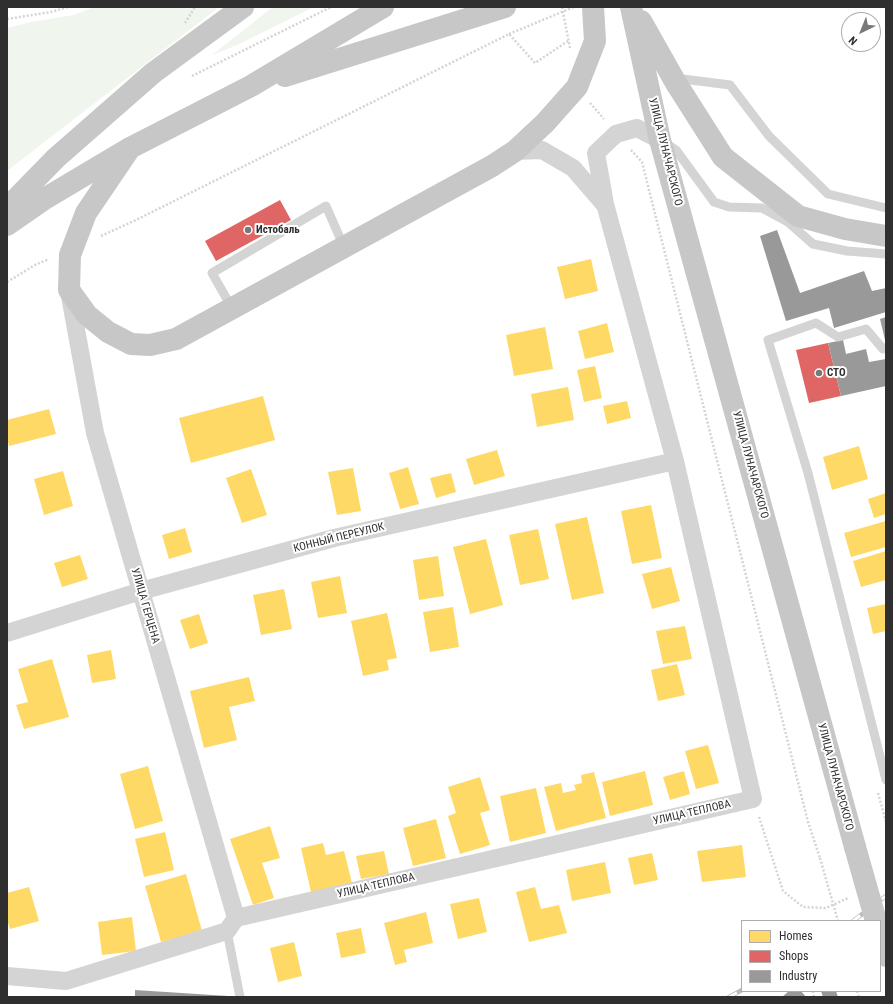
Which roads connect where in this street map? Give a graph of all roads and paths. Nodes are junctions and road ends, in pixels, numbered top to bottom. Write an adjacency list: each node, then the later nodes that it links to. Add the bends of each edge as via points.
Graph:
1 (68, 7): 9 (path)
2 (243, 7): 21 (main road, via 153,73 56,158)
3 (331, 7): 12 (path)
4 (383, 7): 14 (main road)
5 (574, 7): 10 (path, bridge)
6 (593, 7): 15 (main road, via 595,41)
7 (632, 7): 13 (main road); 17 (main road, УЛИЦА ЛУНАЧАРСКОГО)
8 (504, 8): 14 (main road)
9 (7, 19)
10 (509, 34): 11 (path, via 535,63); 26 (path, via 136,220)
11 (568, 41)
12 (192, 76)
13 (674, 78): 22 (lane, via 730,84 768,136 828,194); 24 (main road, via 723,157 798,216 844,229)
14 (251, 86): 18 (main road)
15 (577, 87): 16 (path); 19 (main road, via 545,123)
16 (616, 134): 17 (street, via 637,128); 20 (street, via 596,153); 38 (path, bridge, via 642,162 808,822)
17 (660, 140): 27 (lane, via 676,150 714,202 729,208 762,208 788,222 813,244 847,251); 39 (main road, УЛИЦА ЛУНАЧАРСКОГО, bridge)
18 (130, 148): 23 (main road, via 46,198); 26 (main road, via 86,212)
19 (514, 152): 20 (street, via 542,150 573,168); 25 (main road)
20 (605, 204): 32 (street)
21 (7, 208)
22 (886, 208)
23 (7, 225)
24 (886, 236)
25 (344, 247): 30 (main road); 30 (lane, via 326,206 212,272)
26 (73, 248): 28 (path, via 35,265); 29 (main road, via 70,255)
27 (886, 254)
28 (7, 282)
29 (69, 290): 30 (main road, via 87,315 108,332 131,344 150,346 176,339); 33 (street, УЛИЦА ГЕРЦЕНА, via 95,434)
30 (232, 308)
31 (886, 348): 35 (lane, via 883,349 866,329 838,337 816,323 768,340 808,473)
32 (676, 461): 33 (street, КОННЫЙ ПЕРЕУЛОК, via 334,538); 36 (street)
33 (141, 591): 34 (street, КОННЫЙ ПЕРЕУЛОК); 40 (street, УЛИЦА ГЕРЦЕНА)
34 (7, 633)
35 (886, 780)
36 (753, 799): 37 (path, via 783,891 803,908 826,908); 40 (street, УЛИЦА ТЕПЛОВА)
37 (851, 896)
38 (838, 920)
39 (876, 920)
40 (231, 924): 43 (street, УЛИЦА ТЕПЛОВА, via 66,981); 44 (lane)
41 (881, 938): 42 (main road)
42 (886, 956)
43 (7, 976)
44 (240, 997)

